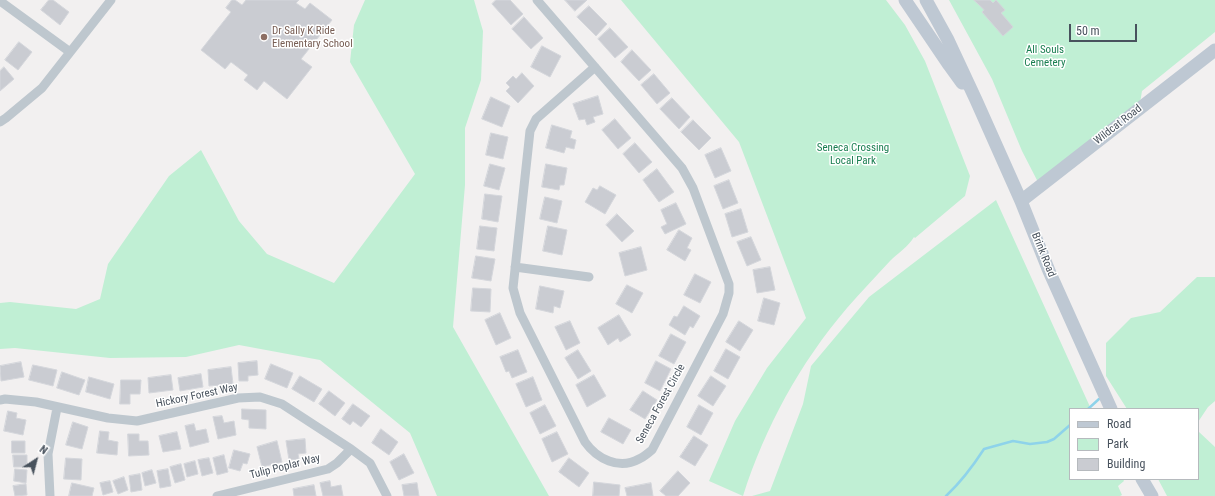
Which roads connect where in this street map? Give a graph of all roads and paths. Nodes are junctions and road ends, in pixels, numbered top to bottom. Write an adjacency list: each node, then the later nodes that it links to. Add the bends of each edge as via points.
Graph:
1 (0, 0): 7 (street)
2 (112, 0): 7 (street)
3 (537, 0): 8 (street, Seneca Forest Circle)
4 (905, 0): 9 (main road, Brink Road)
5 (926, 0): 9 (main road, Brink Road)
6 (1215, 50): 11 (main road, Wildcat Road)
7 (70, 52): 10 (street, via 42,88)
8 (595, 67): 12 (street, Seneca Forest Circle, via 536,119 530,130); 12 (street, Seneca Forest Circle, via 682,168 693,188 729,284 723,314 652,450 638,460 621,464 604,460 585,442 520,313 513,288)
9 (976, 100): 11 (main road, Brink Road)
10 (0, 122)
11 (1021, 201): 16 (main road, Brink Road)
12 (515, 267): 13 (street)
13 (589, 277)
14 (0, 400): 15 (street, Hickory Forest Way, via 36,402)
15 (57, 408): 17 (street, Hickory Forest Way, via 108,418 137,420 238,398 260,397 282,404); 19 (street, via 48,454)
16 (1110, 408)
17 (351, 449): 20 (street, Tulip Poplar Way, via 328,469); 21 (street, Hickory Forest Way, via 370,463)
18 (1143, 480): 22 (main road)
19 (50, 496)
20 (217, 496)
21 (387, 496)
22 (1152, 496)

